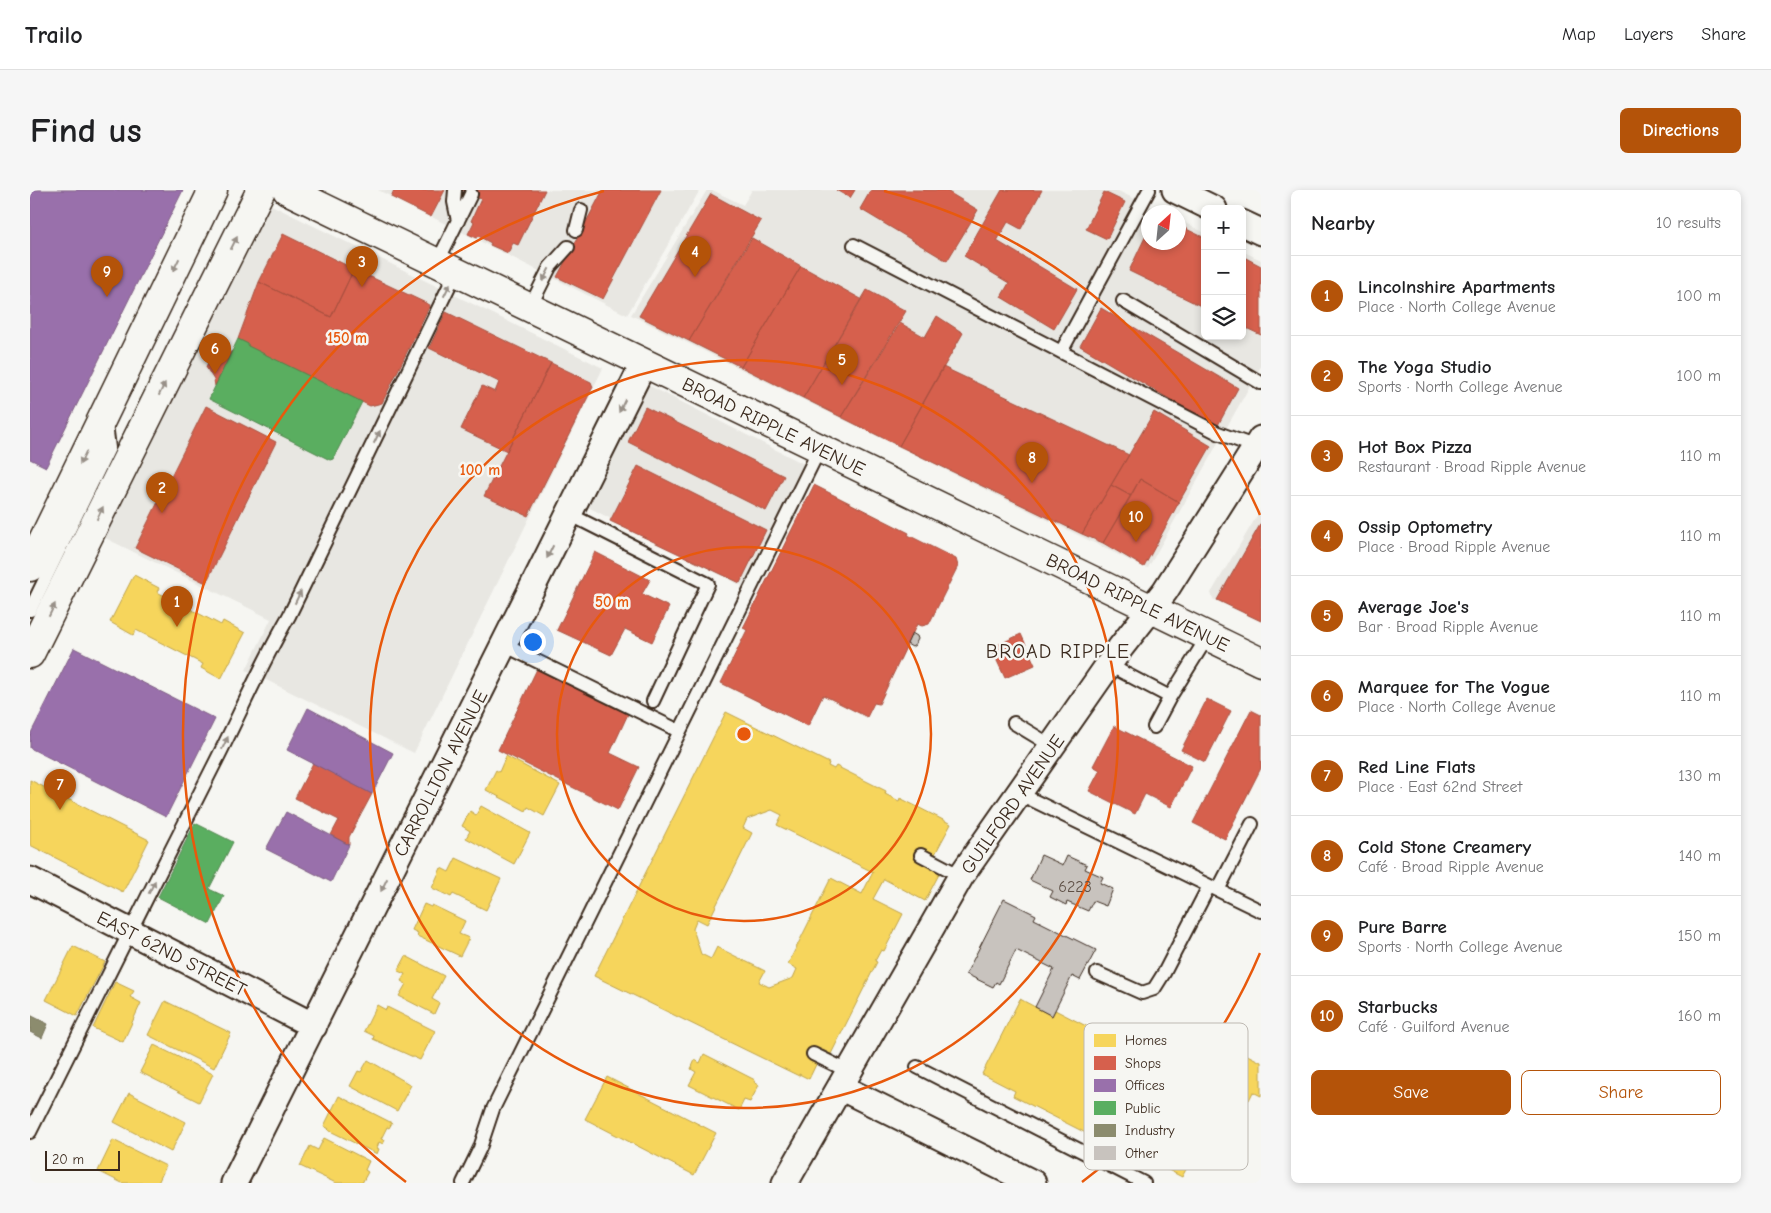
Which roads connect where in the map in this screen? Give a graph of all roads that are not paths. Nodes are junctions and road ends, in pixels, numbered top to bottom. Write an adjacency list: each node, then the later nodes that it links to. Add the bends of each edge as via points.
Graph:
1 (213, 190): 22 (street, one-way to 22)
2 (261, 190): 23 (street, one-way to 2)
3 (287, 190): 16 (street, BROAD RIPPLE AVENUE)
4 (455, 190): 10 (lane)
5 (1149, 190): 19 (lane)
6 (1175, 190): 8 (street)
7 (471, 194): 10 (lane)
8 (1206, 205)
9 (581, 210): 12 (lane)
10 (458, 221): 16 (lane)
11 (1246, 225): 13 (street)
12 (576, 230)
13 (1261, 232)
14 (854, 245): 19 (lane)
15 (568, 247): 18 (lane, one-way to 18, via 550,267)
16 (447, 267): 18 (street, BROAD RIPPLE AVENUE); 49 (lane, one-way to 16, via 289,616)
17 (1123, 301): 21 (lane)
18 (530, 307): 20 (street, BROAD RIPPLE AVENUE)
19 (1061, 352): 24 (lane, via 1218,433)
20 (644, 363): 26 (street, BROAD RIPPLE AVENUE); 27 (street, CARROLLTON AVENUE, one-way to 27)
21 (1261, 383)
22 (104, 414): 25 (lane); 28 (street, one-way to 28)
23 (140, 432): 25 (lane); 33 (street, one-way to 23)
24 (1259, 445): 29 (street, GUILFORD AVENUE)
25 (109, 448): 30 (lane)
26 (820, 448): 29 (street, BROAD RIPPLE AVENUE); 40 (lane)
27 (569, 514): 32 (street, CARROLLTON AVENUE, one-way to 32); 37 (lane, via 708,584)
28 (30, 567)
29 (1151, 608): 31 (street, BROAD RIPPLE AVENUE); 35 (street, GUILFORD AVENUE)
30 (30, 610)
31 (1208, 636): 34 (street, BROAD RIPPLE AVENUE); 36 (lane)
32 (504, 645): 40 (lane); 51 (street, CARROLLTON AVENUE, one-way to 51)
33 (30, 654)
34 (1261, 662)
35 (1109, 665): 36 (lane); 41 (street, GUILFORD AVENUE)
36 (1170, 697): 39 (lane)
37 (653, 701)
38 (1014, 723): 41 (lane)
39 (1154, 727)
40 (678, 731): 59 (lane, via 493,1109 480,1148)
41 (1052, 746): 42 (street, GUILFORD AVENUE)
42 (1018, 792): 45 (street, GUILFORD AVENUE); 47 (lane)
43 (1252, 824): 47 (lane)
44 (921, 855): 45 (lane)
45 (961, 876): 54 (street, GUILFORD AVENUE)
46 (30, 880): 49 (street, EAST 62ND STREET)
47 (1214, 888): 48 (lane); 50 (lane, via 1154,989 1142,993)
48 (1261, 911)
49 (129, 931): 51 (street, EAST 62ND STREET); 55 (lane)
50 (1096, 973)
51 (314, 1026): 58 (street, CARROLLTON AVENUE)
52 (813, 1054): 54 (lane)
53 (917, 1067): 56 (lane)
54 (844, 1079): 60 (street, GUILFORD AVENUE); 61 (street)
55 (30, 1132)
56 (1084, 1152)
57 (1119, 1170): 62 (lane)
58 (234, 1183)
59 (463, 1183)
60 (785, 1183)
61 (1033, 1183)
62 (1144, 1183)

